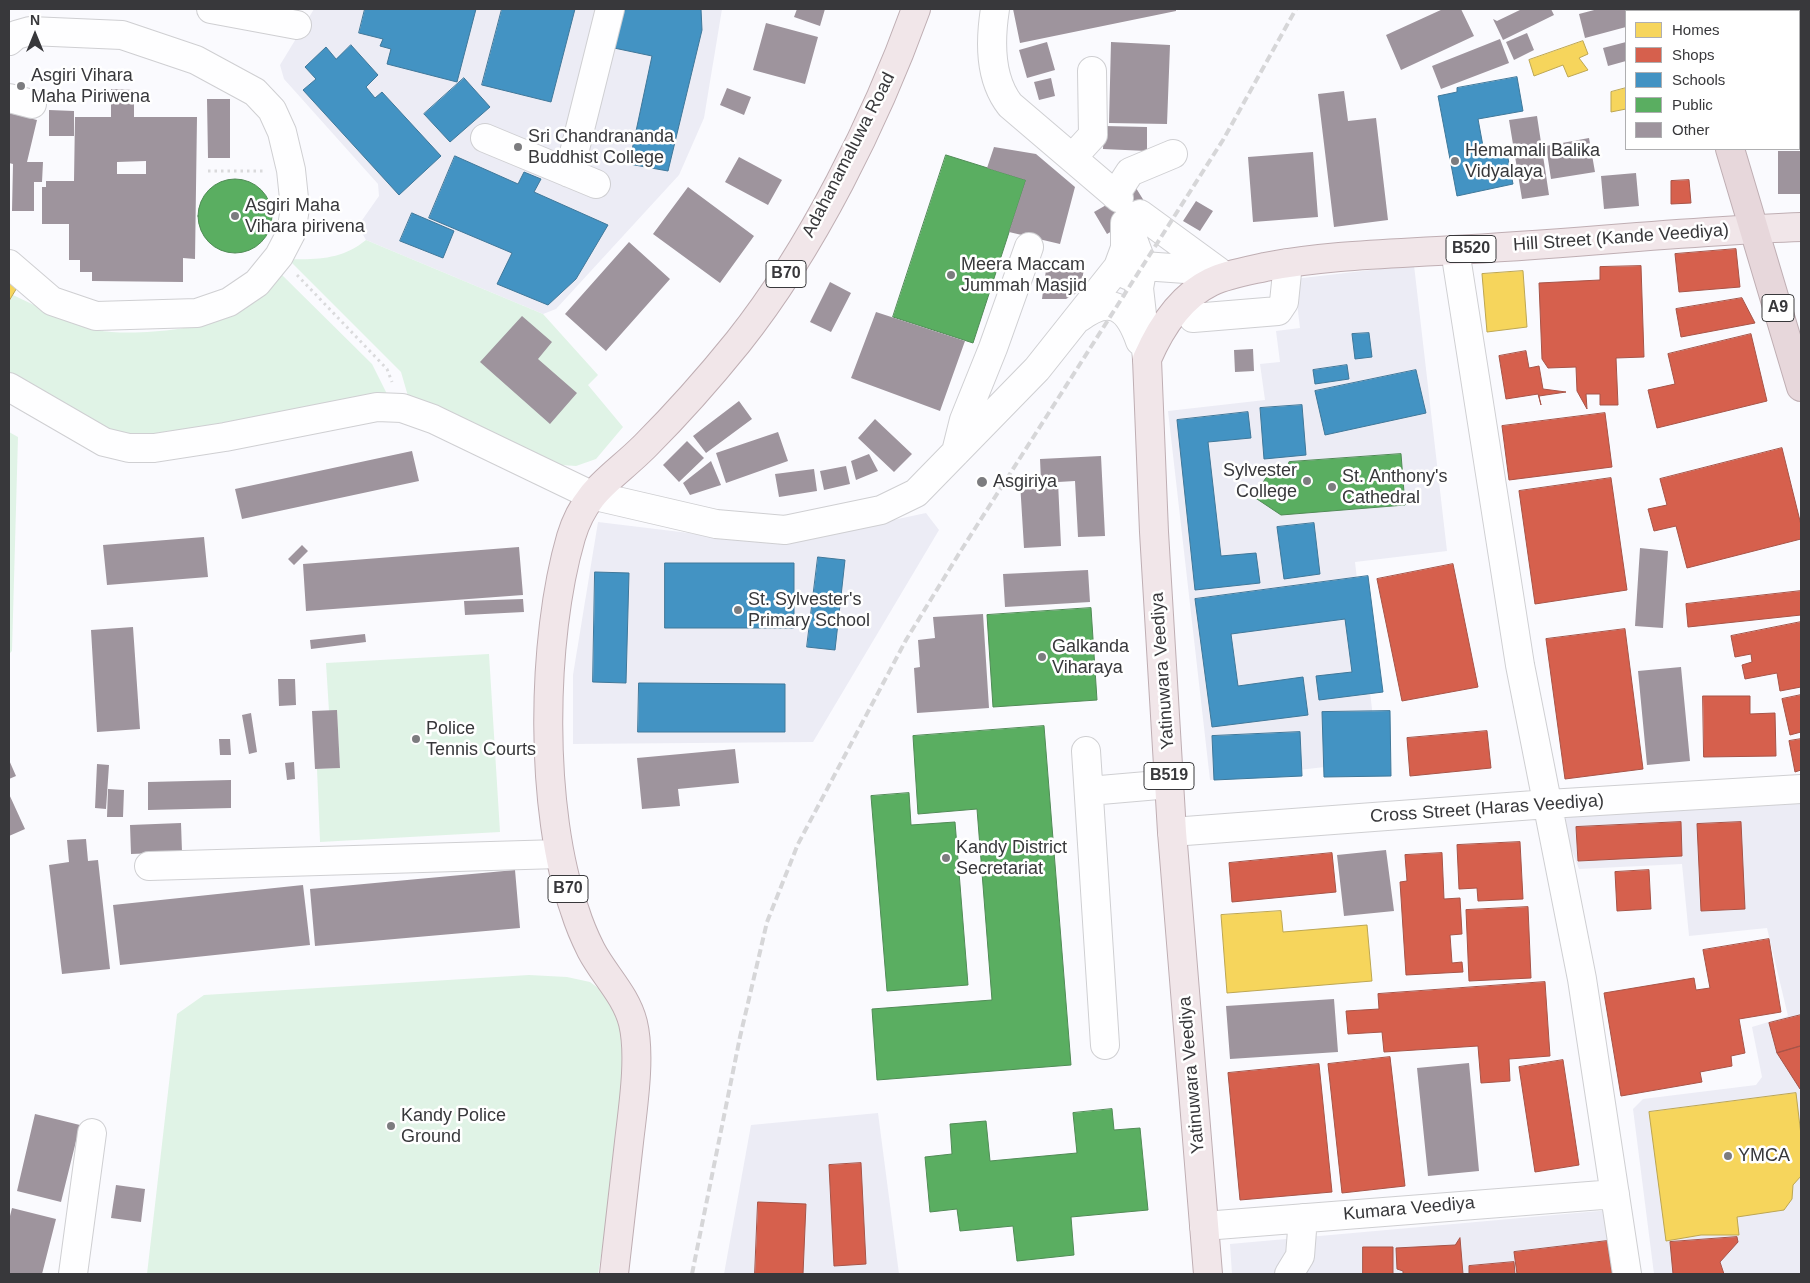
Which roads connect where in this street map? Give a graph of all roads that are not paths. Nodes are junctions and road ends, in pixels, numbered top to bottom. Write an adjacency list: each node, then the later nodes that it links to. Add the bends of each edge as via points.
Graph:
1 (211, 9): 5 (street)
2 (610, 9): 12 (street)
3 (916, 9): 30 (main road, Adahanamaluwa Road / B70, via 902,47 839,181 780,285 694,393 644,447)
4 (995, 9): 11 (street, via 992,45 998,87 1010,105)
5 (297, 25)
6 (9, 41): 20 (street, via 16,35 30,32 122,35 196,60 255,92 272,110 282,132 295,208 291,233 279,256 256,283 229,302 197,313 96,316 52,301)
7 (1092, 71): 11 (street, via 1093,135)
8 (485, 138): 12 (street)
9 (1730, 150): 16 (highway, A9)
10 (1173, 154): 14 (street, via 1130,172)
11 (1072, 158): 14 (street)
12 (569, 173): 13 (street)
13 (596, 184)
14 (1124, 208): 21 (street); 22 (street); 23 (street, via 1126,239 1123,256)
15 (1801, 227): 16 (main road, Hill Street (Kande Veediya))
16 (1755, 228): 18 (main road, Hill Street (Kande Veediya) / B520); 28 (highway, A9)
17 (1029, 247): 29 (street, via 964,420)
18 (1455, 250): 19 (main road, Hill Street (Kande Veediya) / B520, via 1348,255); 35 (street, via 1520,665)
19 (1288, 263): 22 (main road, Hill Street (Kande Veediya) / B520); 24 (street, via 1284,302 1278,311)
20 (9, 264)
21 (1143, 266): 22 (street, via 1200,270); 23 (street); 26 (street, via 1139,288)
22 (1225, 276): 24 (main road, Hill Street (Kande Veediya) / B520)
23 (1100, 289): 25 (street)
24 (1193, 306): 26 (main road, Yatinuwara Veediya / B519, via 1170,317)
25 (1078, 319): 26 (street, via 1099,306 1118,306 1130,319); 29 (street, via 1037,369)
26 (1146, 359): 32 (main road, Yatinuwara Veediya / B519)
27 (9, 387): 30 (street, via 104,442 129,448 154,448 225,437 377,407 402,408)
28 (1801, 387)
29 (955, 453): 30 (street, via 916,493 881,510 784,530 716,524)
30 (591, 495): 37 (main road, B70, via 572,534 555,619 549,724 553,812)
31 (1086, 751): 34 (street)
32 (1170, 784): 34 (street); 36 (main road, Yatinuwara Veediya / B519)
33 (1801, 789): 35 (street, Cross Street (Haras Veediya))
34 (1089, 791): 39 (street)
35 (1548, 804): 36 (street, Cross Street (Haras Veediya)); 41 (street, via 1582,978)
36 (1172, 832): 43 (main road, Yatinuwara Veediya / B519)
37 (560, 854): 38 (street); 45 (main road, B70, via 565,881 581,928 625,1002 633,1023 634,1095)
38 (149, 866)
39 (1105, 1045)
40 (92, 1133): 44 (street)
41 (1614, 1194): 42 (street, Kumara Veediya); 48 (street)
42 (1303, 1218): 43 (street, Kumara Veediya); 47 (street, via 1300,1256)
43 (1204, 1226): 46 (main road, Yatinuwara Veediya / B519)
44 (73, 1274)
45 (614, 1274)
46 (1208, 1274)
47 (1289, 1274)
48 (1627, 1274)

